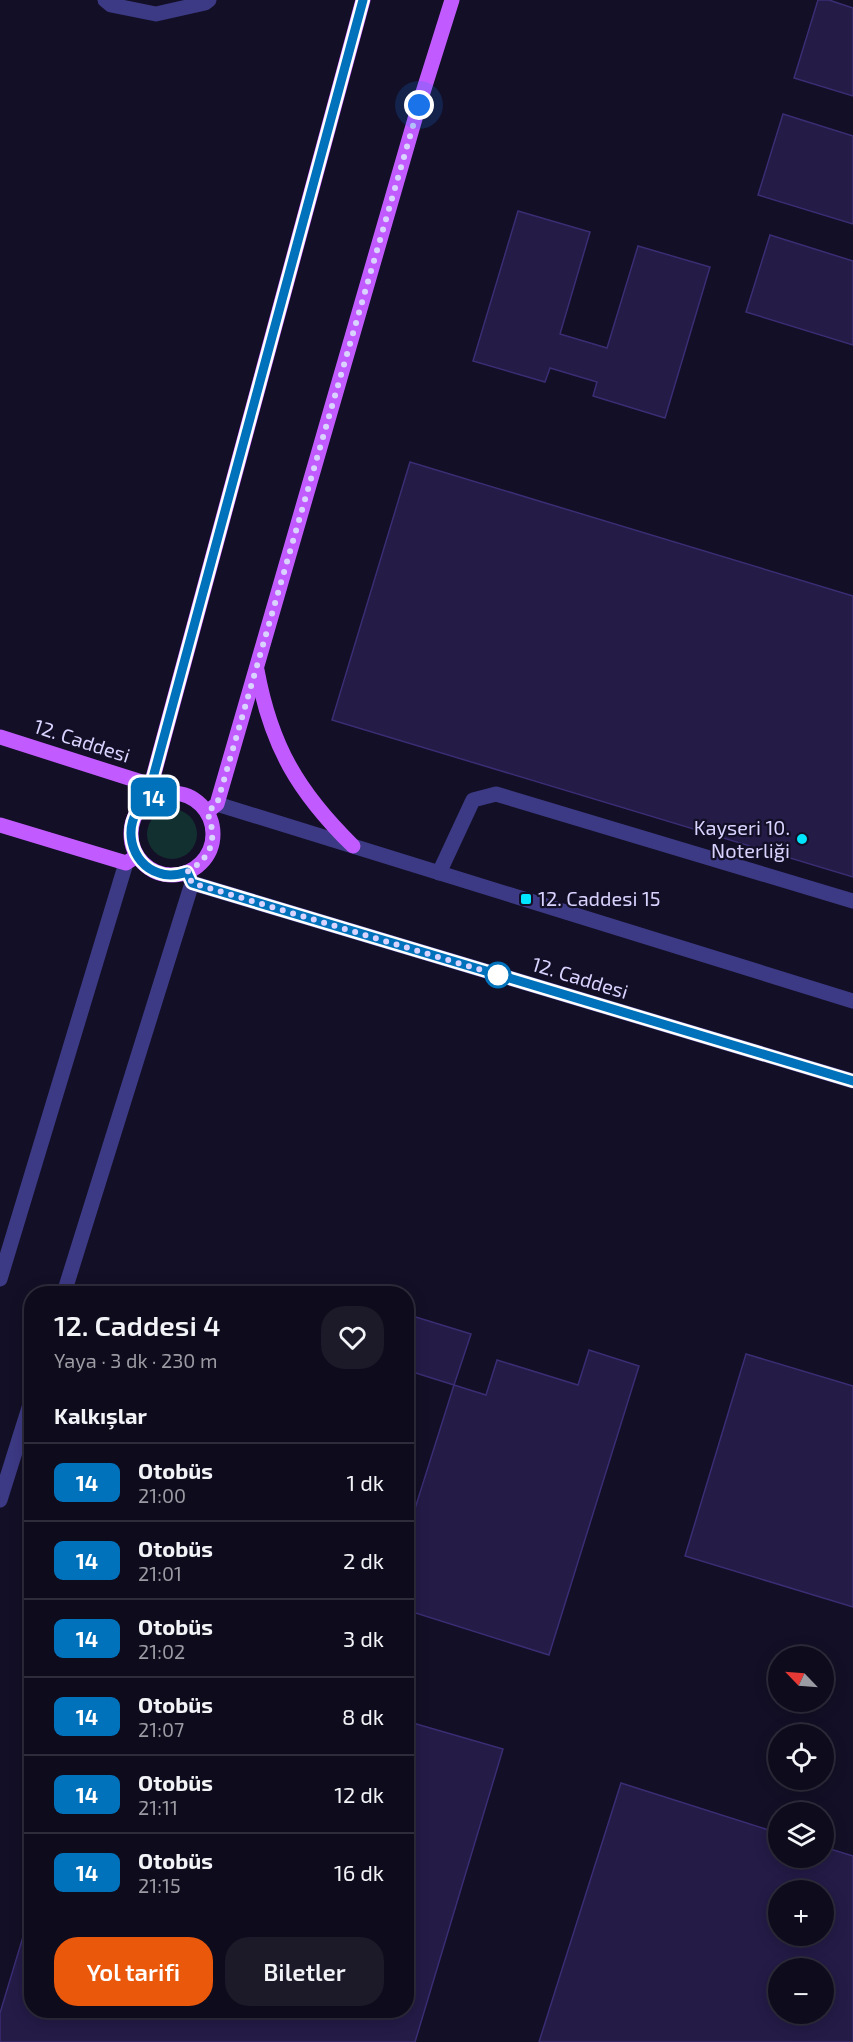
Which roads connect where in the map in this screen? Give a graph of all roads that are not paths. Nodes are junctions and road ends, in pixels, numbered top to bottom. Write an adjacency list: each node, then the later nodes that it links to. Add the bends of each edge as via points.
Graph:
1 (105, 0): 2 (street, via 111,5 156,14)
2 (209, 0)
3 (363, 0): 7 (main road)
4 (452, 0): 5 (main road)
5 (257, 667): 8 (main road); 10 (main road, via 269,721 286,762 305,793)
6 (0, 737): 7 (main road, 12. Caddesi)
7 (154, 791): 8 (main road, via 184,795); 11 (main road, via 135,815)
8 (212, 808): 10 (street); 13 (main road, via 208,853)
9 (0, 825): 11 (main road)
10 (353, 846): 12 (street)
11 (131, 860): 13 (main road, via 159,873); 17 (street)
12 (439, 873): 14 (street, via 473,800 496,794); 15 (street)
13 (189, 878): 16 (street, 12. Caddesi); 18 (street)
14 (853, 901)
15 (853, 1000)
16 (853, 1081)
17 (0, 1279)
18 (66, 1286)
19 (24, 1424): 20 (street)
20 (0, 1500)

